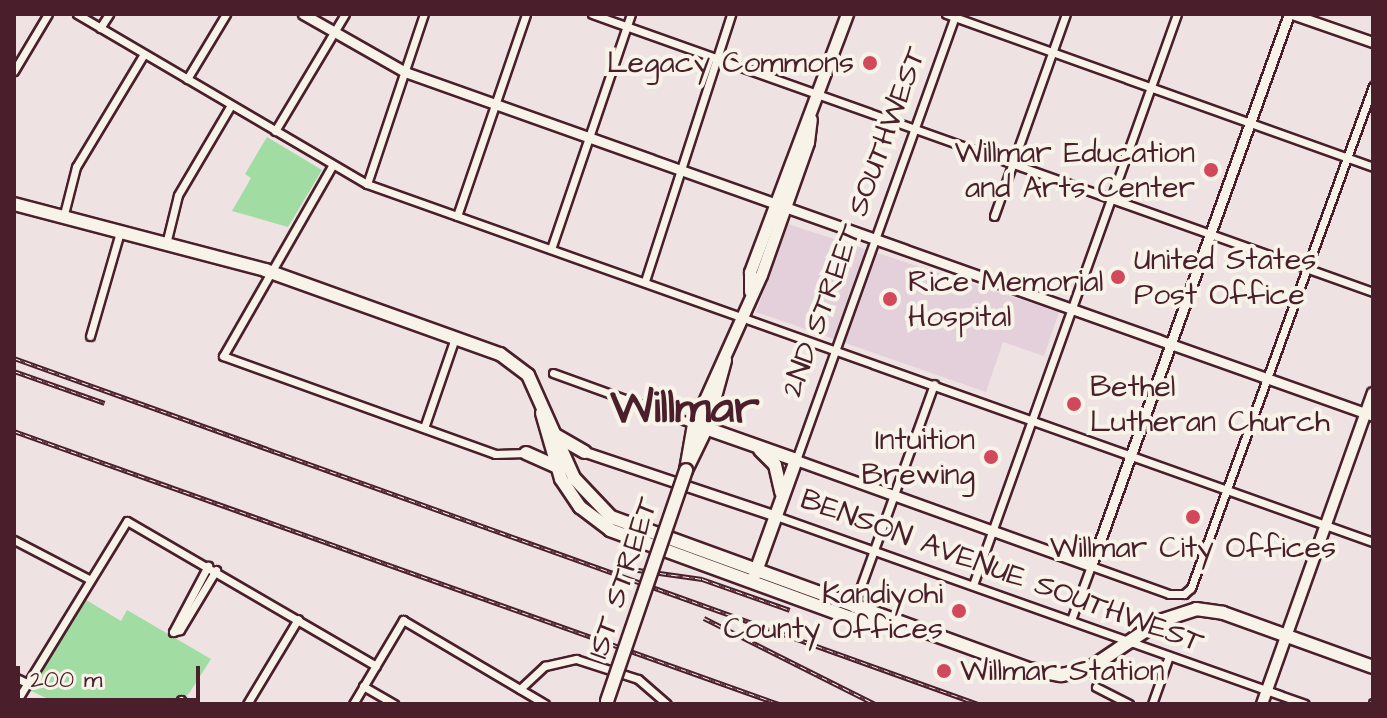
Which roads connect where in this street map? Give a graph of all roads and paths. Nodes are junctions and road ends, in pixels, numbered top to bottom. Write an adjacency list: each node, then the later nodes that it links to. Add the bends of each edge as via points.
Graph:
1 (48, 14): 25 (street)
2 (77, 14): 19 (street)
3 (109, 14): 19 (street)
4 (226, 14): 27 (street)
5 (303, 14): 20 (street)
6 (345, 14): 20 (street)
7 (424, 14): 26 (street)
8 (526, 14): 32 (street)
9 (592, 14): 18 (street)
10 (631, 14): 18 (street)
11 (731, 14): 24 (street)
12 (847, 14): 30 (main road)
13 (946, 14): 17 (street)
14 (1066, 14): 22 (street)
15 (1177, 14): 29 (street)
16 (1290, 14): 21 (street); 33 (street)
17 (955, 16): 22 (street); 34 (street, 2ND STREET SOUTHWEST)
18 (627, 26): 24 (street); 36 (street)
19 (100, 28): 23 (street)
20 (334, 32): 26 (street); 35 (street)
21 (1373, 42)
22 (1052, 51): 29 (street); 38 (street)
23 (144, 54): 27 (street); 48 (street, via 76,167)
24 (718, 59): 30 (street); 41 (street)
25 (14, 71)
26 (405, 72): 32 (street); 42 (street)
27 (187, 79): 31 (street)
28 (1373, 86): 37 (street)
29 (1151, 87): 33 (street); 43 (street)
30 (820, 95): 34 (street); 45 (main road)
31 (231, 105): 35 (street); 52 (street, via 177,197)
32 (496, 105): 36 (street); 46 (street)
33 (1250, 123): 37 (street); 50 (street)
34 (915, 128): 38 (street); 51 (street, 2ND STREET SOUTHWEST)
35 (275, 131): 39 (street)
36 (589, 138): 41 (street); 53 (street)
37 (1347, 158): 40 (street); 54 (street)
38 (1012, 163): 43 (street); 47 (street)
39 (332, 166): 42 (street); 55 (street)
40 (1373, 167)
41 (681, 170): 45 (street); 56 (street)
42 (367, 184): 46 (street)
43 (1111, 199): 50 (street); 58 (street)
44 (14, 204): 48 (highway)
45 (781, 204): 51 (street); 59 (main road)
46 (457, 216): 53 (street)
47 (994, 216)
48 (63, 218): 49 (highway)
49 (120, 232): 52 (highway); 60 (street)
50 (1210, 234): 54 (street); 62 (street)
51 (876, 239): 58 (street); 63 (street, 2ND STREET SOUTHWEST)
52 (166, 244): 55 (highway)
53 (551, 249): 56 (street)
54 (1307, 269): 57 (street); 65 (street)
55 (271, 272): 61 (highway); 72 (street, via 223,356)
56 (645, 281): 59 (street)
57 (1373, 292)
58 (1072, 309): 62 (street); 70 (street)
59 (741, 316): 63 (street); 71 (main road)
60 (90, 336)
61 (455, 338): 67 (highway, via 521,368); 72 (street)
62 (1170, 344): 65 (street); 77 (street)
63 (836, 350): 66 (street); 78 (street, 2ND STREET SOUTHWEST)
64 (553, 373): 71 (street)
65 (1268, 379): 69 (street); 81 (street)
66 (934, 384): 70 (street); 82 (street)
67 (537, 391): 73 (highway); 79 (highway)
68 (1373, 393): 69 (main road)
69 (1369, 415): 84 (main road)
70 (1032, 419): 77 (street); 85 (street)
71 (700, 426): 74 (highway); 80 (highway, 1ST STREET)
72 (424, 428): 76 (street, via 495,454)
73 (556, 434): 75 (highway); 79 (highway)
74 (751, 443): 78 (highway); 83 (highway, via 778,470)
75 (585, 452): 79 (highway, via 571,458); 80 (street, BENSON AVENUE SOUTHWEST)
76 (526, 453): 79 (highway)
77 (1131, 455): 81 (street); 89 (street)
78 (796, 460): 82 (street); 83 (highway, 2ND STREET SOUTHWEST)
79 (563, 470): 91 (highway, via 611,517 666,545)
80 (685, 476): 83 (street, BENSON AVENUE SOUTHWEST); 109 (highway, 1ST STREET, bridge)
81 (1228, 490): 84 (street); 89 (street, via 1195,580 1184,594 1169,594)
82 (894, 495): 85 (street); 88 (street)
83 (777, 512): 88 (street, BENSON AVENUE SOUTHWEST); 91 (highway, 2ND STREET SOUTHWEST)
84 (1326, 525): 87 (street); 97 (main road)
85 (993, 531): 89 (street); 93 (street)
86 (14, 540): 92 (street)
87 (1373, 542)
88 (875, 550): 93 (street, BENSON AVENUE SOUTHWEST); 94 (street)
89 (1091, 566): 96 (street)
90 (212, 568): 90 (street, via 173,632 180,630); 92 (street, via 130,520); 95 (street)
91 (754, 576): 94 (highway)
92 (89, 579): 103 (street)
93 (973, 585): 96 (street, BENSON AVENUE SOUTHWEST)
94 (852, 612): 98 (highway, via 1054,675 1087,670)
95 (298, 619): 100 (street); 110 (street)
96 (1071, 620): 98 (street, BENSON AVENUE SOUTHWEST)
97 (1286, 635): 98 (highway, via 1223,613 1186,610); 101 (highway); 107 (main road)
98 (1130, 642): 99 (street, BENSON AVENUE SOUTHWEST)
99 (1169, 656): 107 (street, BENSON AVENUE SOUTHWEST); 116 (street)
100 (376, 666): 104 (street); 106 (street, via 403,620)
101 (1373, 667)
102 (14, 677): 103 (street)
103 (27, 683): 108 (street)
104 (363, 686): 111 (street); 112 (street)
105 (1096, 687): 115 (street)
106 (520, 689): 113 (street); 114 (street, via 545,666 576,659 638,679)
107 (1266, 690): 117 (main road); 118 (street, BENSON AVENUE SOUTHWEST)
108 (16, 703)
109 (606, 703)
110 (247, 704)
111 (353, 704)
112 (394, 704)
113 (545, 704)
114 (667, 704)
115 (1129, 704)
116 (1152, 704)
117 (1262, 704)
118 (1305, 704)

